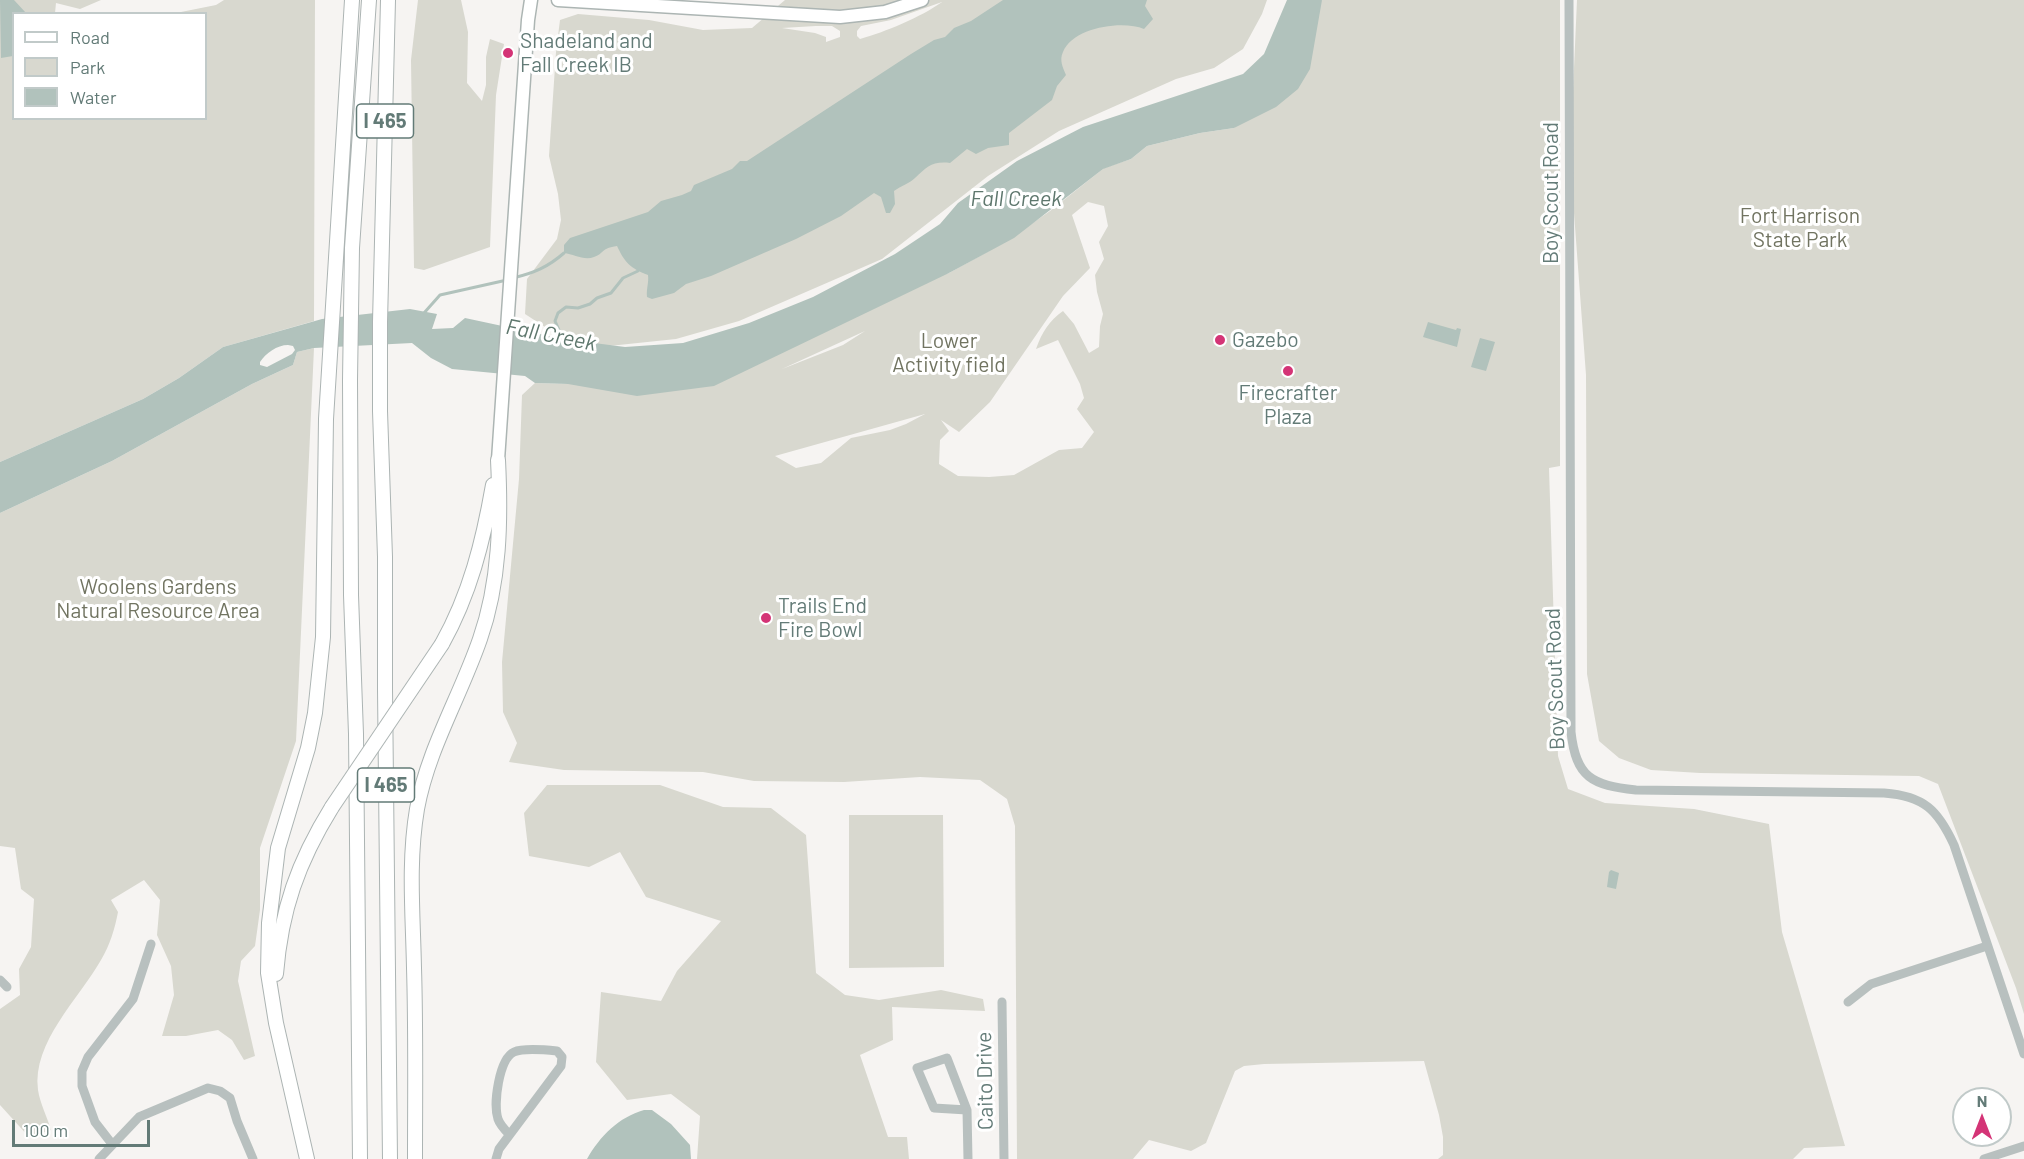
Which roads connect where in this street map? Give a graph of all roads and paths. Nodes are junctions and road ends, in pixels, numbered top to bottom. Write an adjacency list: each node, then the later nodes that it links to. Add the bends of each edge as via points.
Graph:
1 (369, 0): 8 (highway, I 465)
2 (388, 0): 26 (highway, I 465, via 380,243 380,411 385,558)
3 (531, 0): 9 (main road)
4 (558, 0): 5 (main road, via 840,17 885,12)
5 (922, 0)
6 (1569, 0): 11 (street, Boy Scout Road, via 1571,732 1579,767 1592,779 1636,790 1908,796 1936,813 1954,845)
7 (352, 7): 8 (highway, via 340,189)
8 (344, 248): 16 (highway, via 326,419 320,673 308,748 278,848 269,923 268,973); 25 (highway, I 465, via 350,380)
9 (498, 460): 16 (highway, bridge, via 465,599 442,644 308,849 290,895 279,940); 27 (highway, via 496,571 481,637 436,742 414,825)
10 (151, 944): 20 (street, via 132,999 88,1057 82,1071 82,1084 95,1122)
11 (1987, 946): 15 (street, via 1871,984); 17 (street, Boy Scout Road)
12 (0, 980): 13 (street)
13 (8, 987)
14 (1002, 1002): 30 (street, Caito Drive)
15 (1848, 1002)
16 (273, 1006): 24 (highway)
17 (2024, 1054)
18 (967, 1110): 18 (street, via 947,1058 917,1068 934,1107); 29 (street)
19 (509, 1134): 19 (street, via 561,1066 562,1057 557,1051 520,1050 508,1058 497,1086 496,1113); 28 (street)
20 (112, 1144): 22 (street); 23 (street, via 139,1117 213,1088 228,1096)
21 (2024, 1146): 31 (street)
22 (99, 1159)
23 (254, 1159)
24 (307, 1159)
25 (360, 1159)
26 (390, 1159)
27 (415, 1159)
28 (496, 1159)
29 (968, 1159)
30 (1004, 1159)
31 (1984, 1159)

